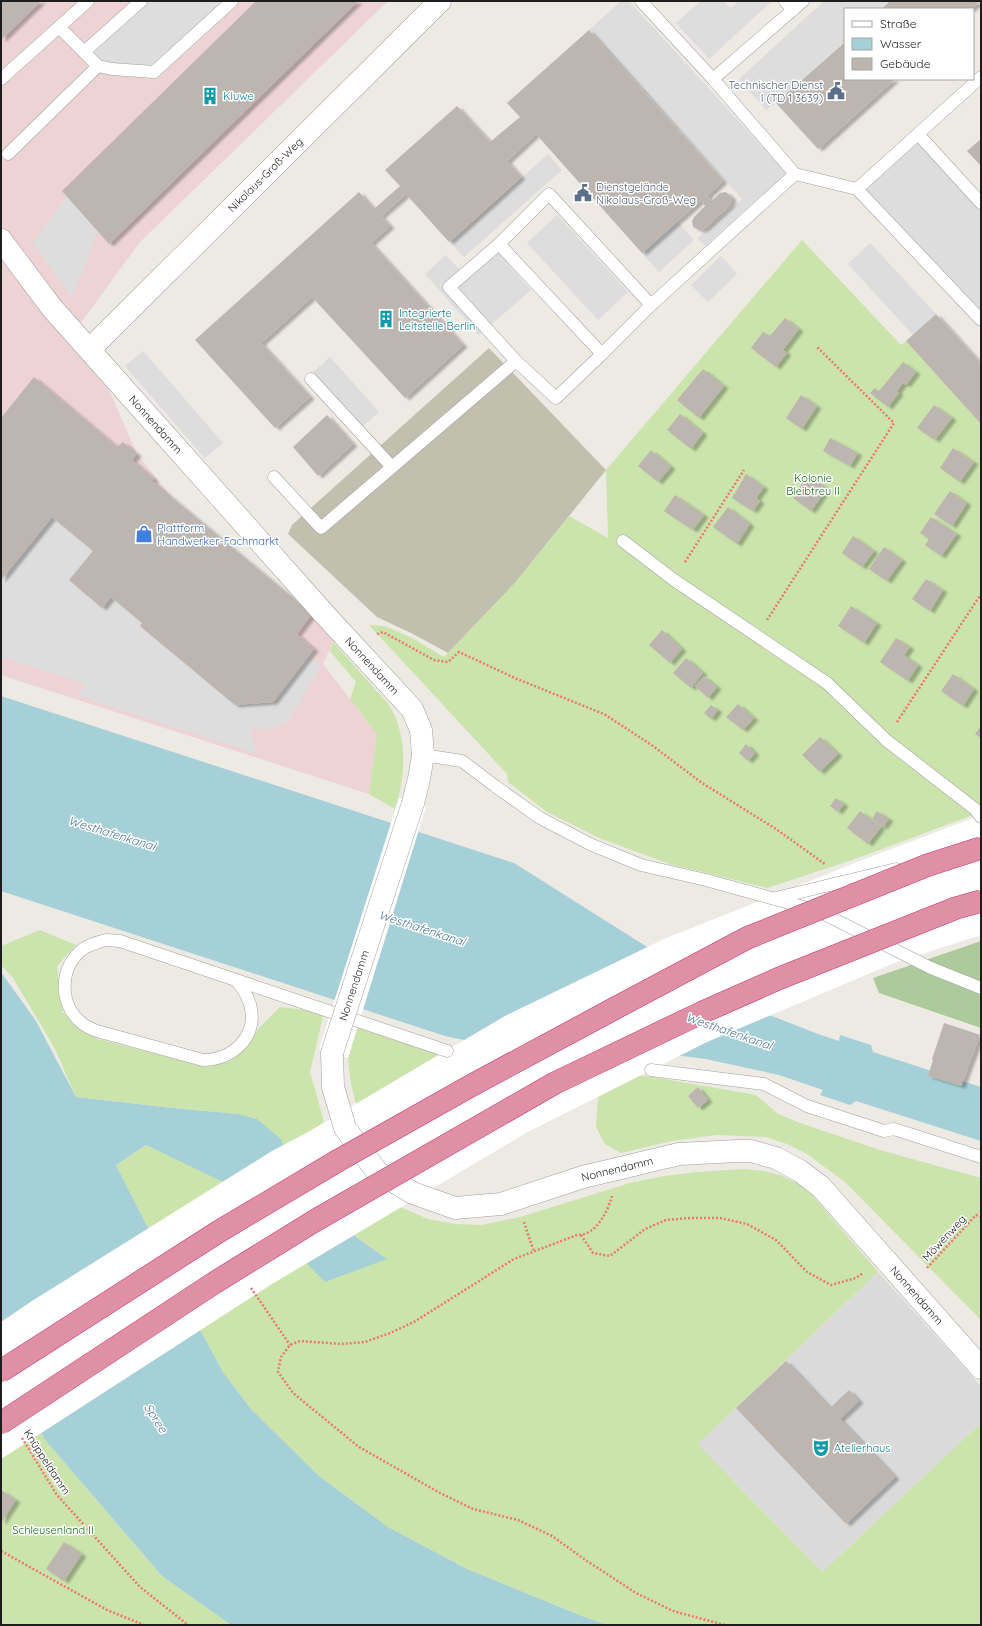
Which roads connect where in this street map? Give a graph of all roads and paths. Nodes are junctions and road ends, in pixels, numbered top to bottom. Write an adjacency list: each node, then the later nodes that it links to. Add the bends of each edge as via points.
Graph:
1 (88, 1): 9 (lane)
2 (141, 1): 10 (lane)
3 (232, 1): 11 (lane, via 154,72)
4 (440, 1): 25 (street, Nikolaus-Groß-Weg)
5 (641, 1): 14 (lane)
6 (785, 1): 8 (lane)
7 (803, 1): 8 (lane)
8 (793, 10): 14 (lane)
9 (59, 27): 10 (lane); 13 (lane)
10 (84, 52): 11 (lane)
11 (98, 66): 16 (lane)
12 (981, 77): 15 (lane)
13 (1, 79)
14 (713, 79): 17 (lane)
15 (918, 134): 18 (lane); 19 (lane)
16 (8, 154)
17 (795, 174): 18 (lane); 22 (lane)
18 (857, 189): 23 (lane)
19 (981, 203)
20 (1, 240): 25 (street, Nonnendamm, via 52,308)
21 (499, 244): 22 (lane, via 549,194); 26 (lane); 27 (lane, via 449,287)
22 (651, 306): 26 (lane)
23 (981, 320)
24 (817, 347): 35 (path, via 894,423)
25 (90, 349): 36 (street, Nonnendamm)
26 (602, 354): 27 (lane, via 556,398)
27 (516, 361): 29 (lane)
28 (312, 379): 29 (lane)
29 (392, 467): 31 (lane, via 321,528)
30 (744, 470): 33 (path)
31 (274, 477)
32 (622, 541): 33 (lane)
33 (674, 580): 35 (lane)
34 (981, 594): 37 (path)
35 (756, 635): 37 (lane, via 827,683)
36 (352, 643): 38 (street, Nonnendamm, via 412,710 421,730); 41 (path, via 383,632 434,660 448,662 460,652 517,679 604,714 653,746 702,783 776,829)
37 (886, 740): 39 (lane, via 975,809)
38 (423, 755): 42 (lane, via 462,760 540,818 592,846 641,865); 50 (street, Nonnendamm, bridge, via 413,803 332,1053 333,1087 345,1128 377,1172 413,1193 455,1208 501,1204)
39 (981, 817)
40 (981, 848): 41 (lane); 57 (highway, bridge, via 928,865 747,938 614,1008 339,1160 218,1232)
41 (847, 881): 42 (lane)
42 (774, 898): 45 (lane, via 818,910 930,968)
43 (981, 901): 58 (highway, bridge, via 956,908 780,978 555,1083 316,1220 214,1283)
44 (236, 980): 44 (lane, via 250,1005 249,1030 237,1049 212,1060 203,1060 96,1031 83,1024 72,1013 64,990 68,967 75,957 94,943 106,940 120,941); 46 (lane)
45 (981, 988)
46 (447, 1051)
47 (651, 1070): 48 (lane, via 764,1084 807,1106 884,1132 894,1129)
48 (981, 1157)
49 (612, 1170): 50 (street, Nonnendamm); 52 (path, via 614,1190 608,1211 594,1228); 54 (street, Nonnendamm, via 679,1154 736,1151 763,1154 789,1164 821,1187)
50 (517, 1198): 53 (path)
51 (981, 1217): 55 (path, Möwenweg, via 976,1215)
52 (581, 1235): 53 (path); 54 (path, via 593,1253 610,1256 645,1229 666,1220 720,1218 747,1224 776,1240 807,1272 831,1285 856,1278)
53 (534, 1252): 62 (path, via 514,1259 414,1322 365,1342 342,1344 300,1340 290,1345 281,1357 278,1372 293,1393 359,1447 440,1493 473,1509 518,1520 552,1536 636,1593 673,1611)
54 (883, 1258): 56 (street, Nonnendamm)
55 (924, 1270)
56 (981, 1368)
57 (1, 1371)
58 (9, 1427): 61 (path, Knüppeldamm, via 57,1495 140,1587)
59 (1, 1552): 60 (path, via 107,1610)
60 (144, 1625)
61 (188, 1625)
62 (725, 1625)

